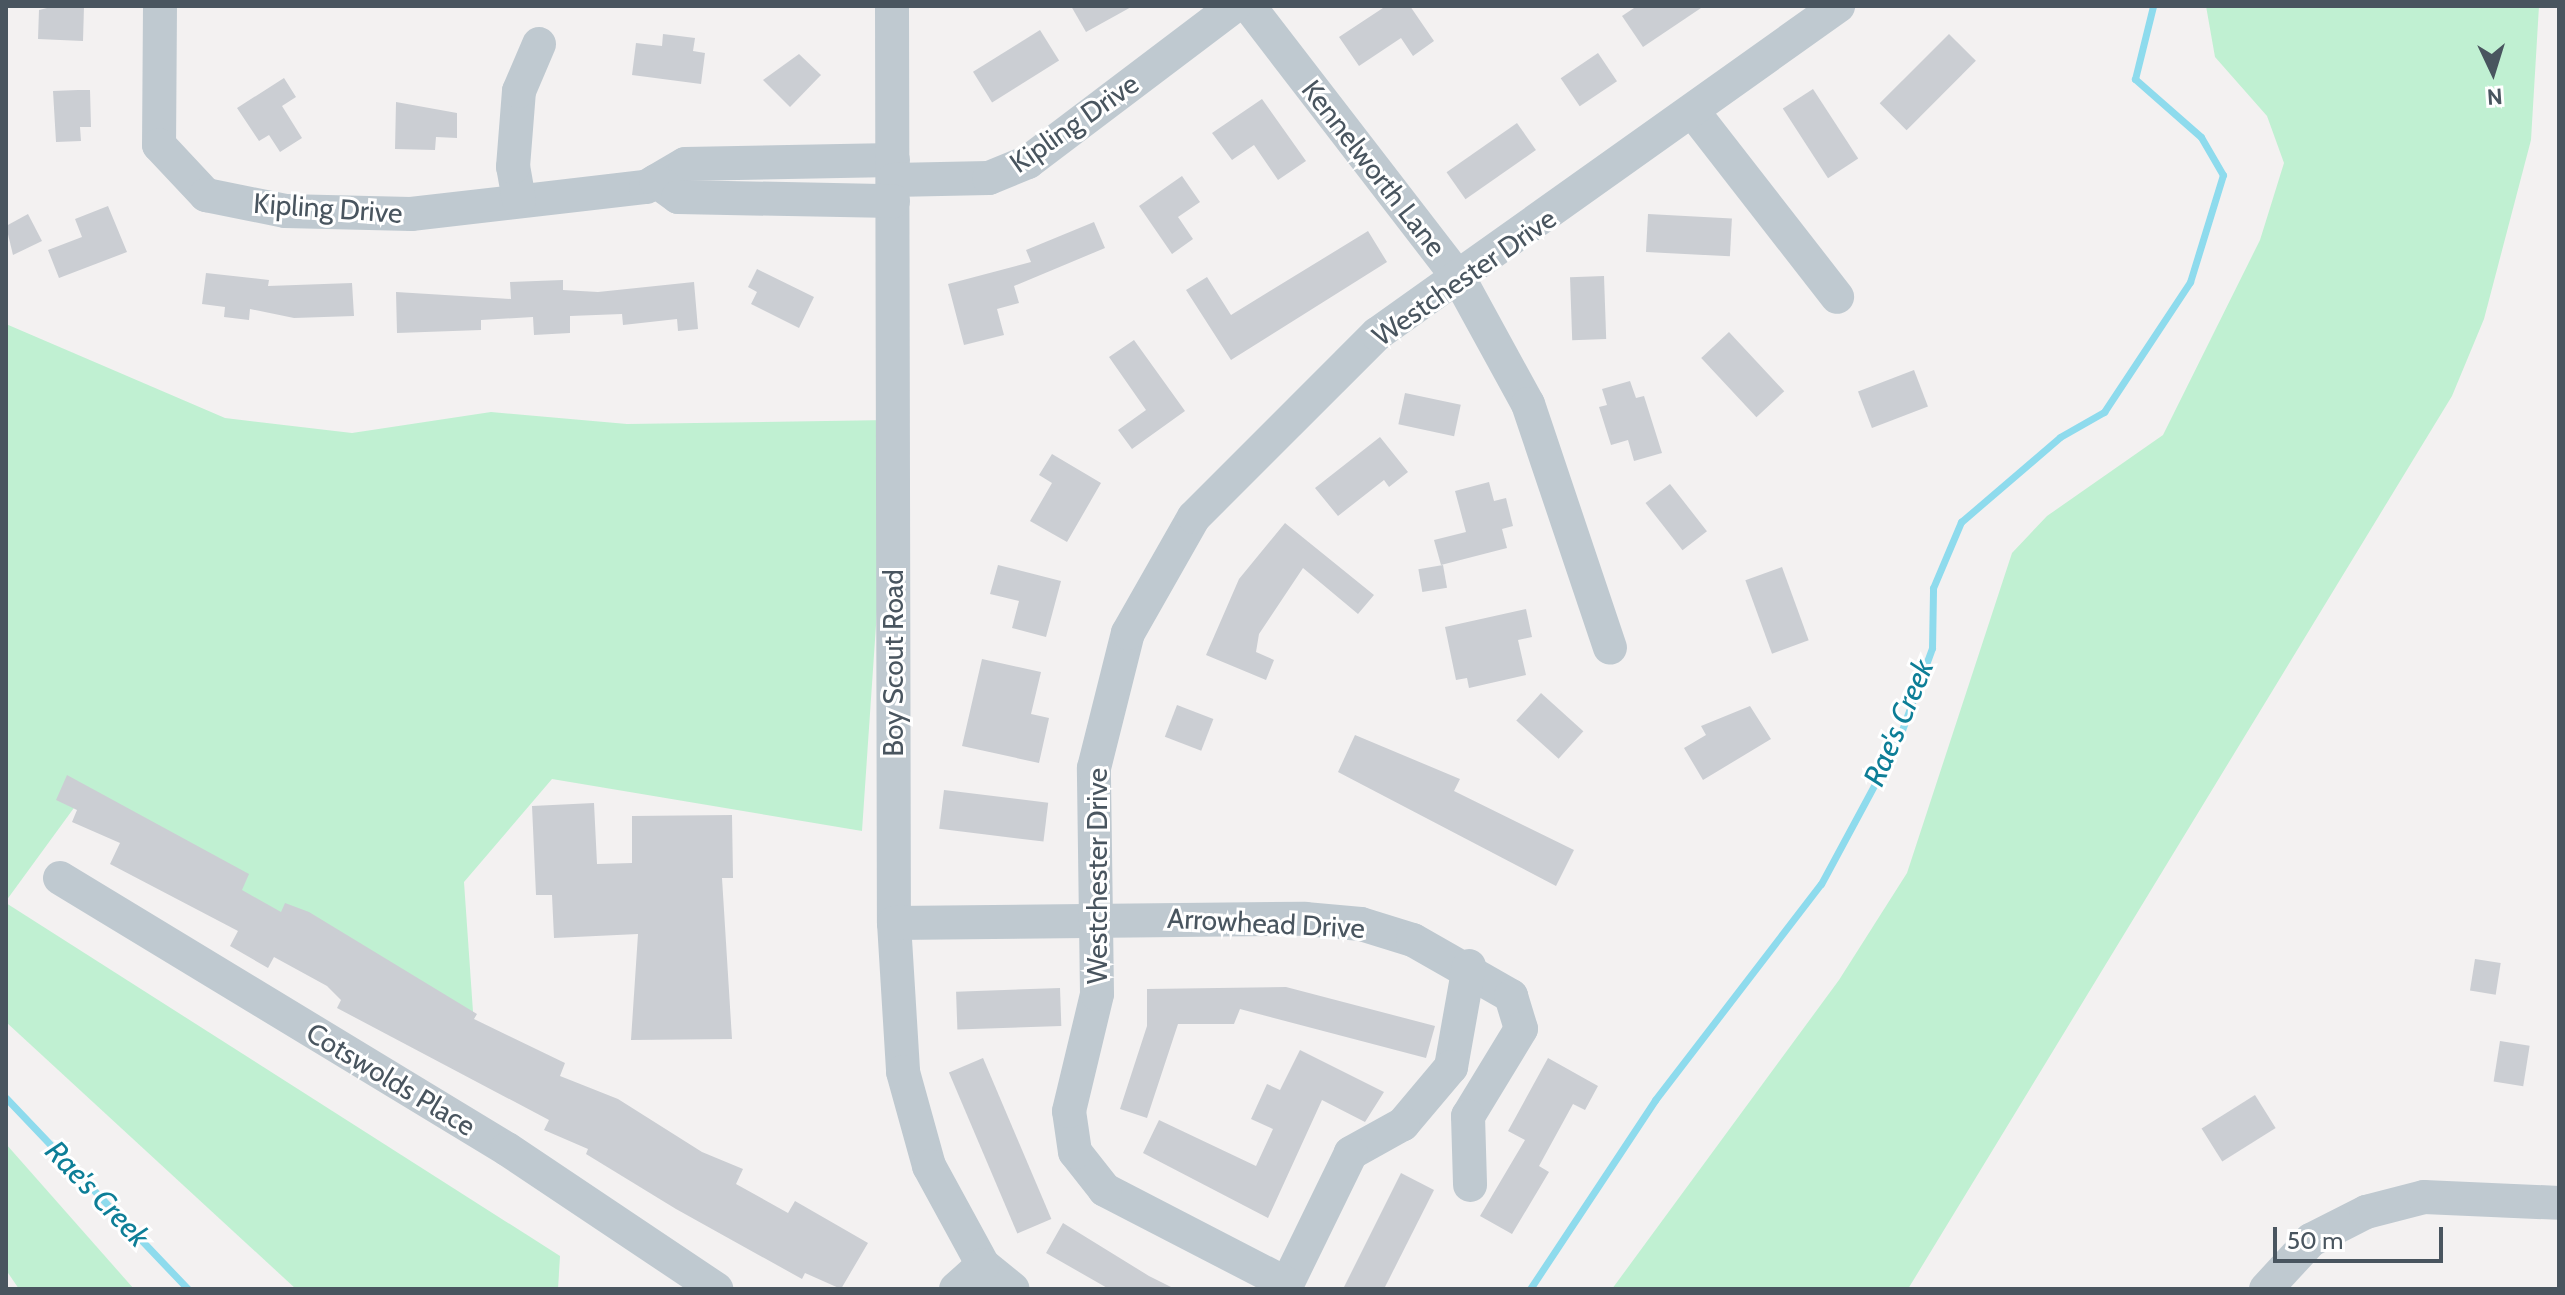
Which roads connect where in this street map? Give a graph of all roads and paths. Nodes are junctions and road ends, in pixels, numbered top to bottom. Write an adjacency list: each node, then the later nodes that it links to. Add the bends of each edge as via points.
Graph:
1 (160, 6): 9 (street, Kipling Drive, via 159,145 206,195 285,211 411,214)
2 (892, 6): 8 (street, Boy Scout Road)
3 (1234, 6): 8 (street, Kipling Drive, via 1028,162 989,178)
4 (1249, 6): 10 (street, Kennelworth Lane)
5 (1838, 6): 7 (street, Westchester Drive)
6 (539, 44): 9 (street, via 519,91)
7 (1694, 113): 10 (street, Westchester Drive); 11 (street)
8 (893, 180): 9 (street, Kipling Drive, via 685,164 656,181); 15 (street, Boy Scout Road)
9 (519, 200)
10 (1460, 280): 12 (street, Kennelworth Lane, via 1528,404); 14 (street, Westchester Drive, via 1377,334 1194,517 1148,588 1110,692 1094,768)
11 (1837, 297)
12 (1610, 648)
13 (60, 878): 20 (street, Cotswolds Place, via 507,1149)
14 (1094, 916): 15 (street, Arrowhead Drive); 16 (street, Arrowhead Drive, via 1361,924); 16 (street, Westchester Drive, via 1095,1006 1069,1111 1075,1152 1105,1190 1287,1284 1351,1153 1403,1124 1451,1067)
15 (894, 923): 19 (street, Boy Scout Road, via 903,1072 929,1166)
16 (1469, 966): 17 (street, Arrowhead Drive, via 1511,996 1521,1029 1468,1116)
17 (1470, 1185)
18 (2559, 1203): 23 (street, via 2424,1197 2366,1212 2311,1240)
19 (983, 1265): 21 (street); 22 (street, Boy Scout Road)
20 (716, 1289)
21 (956, 1289)
22 (1013, 1289)
23 (2266, 1289)

